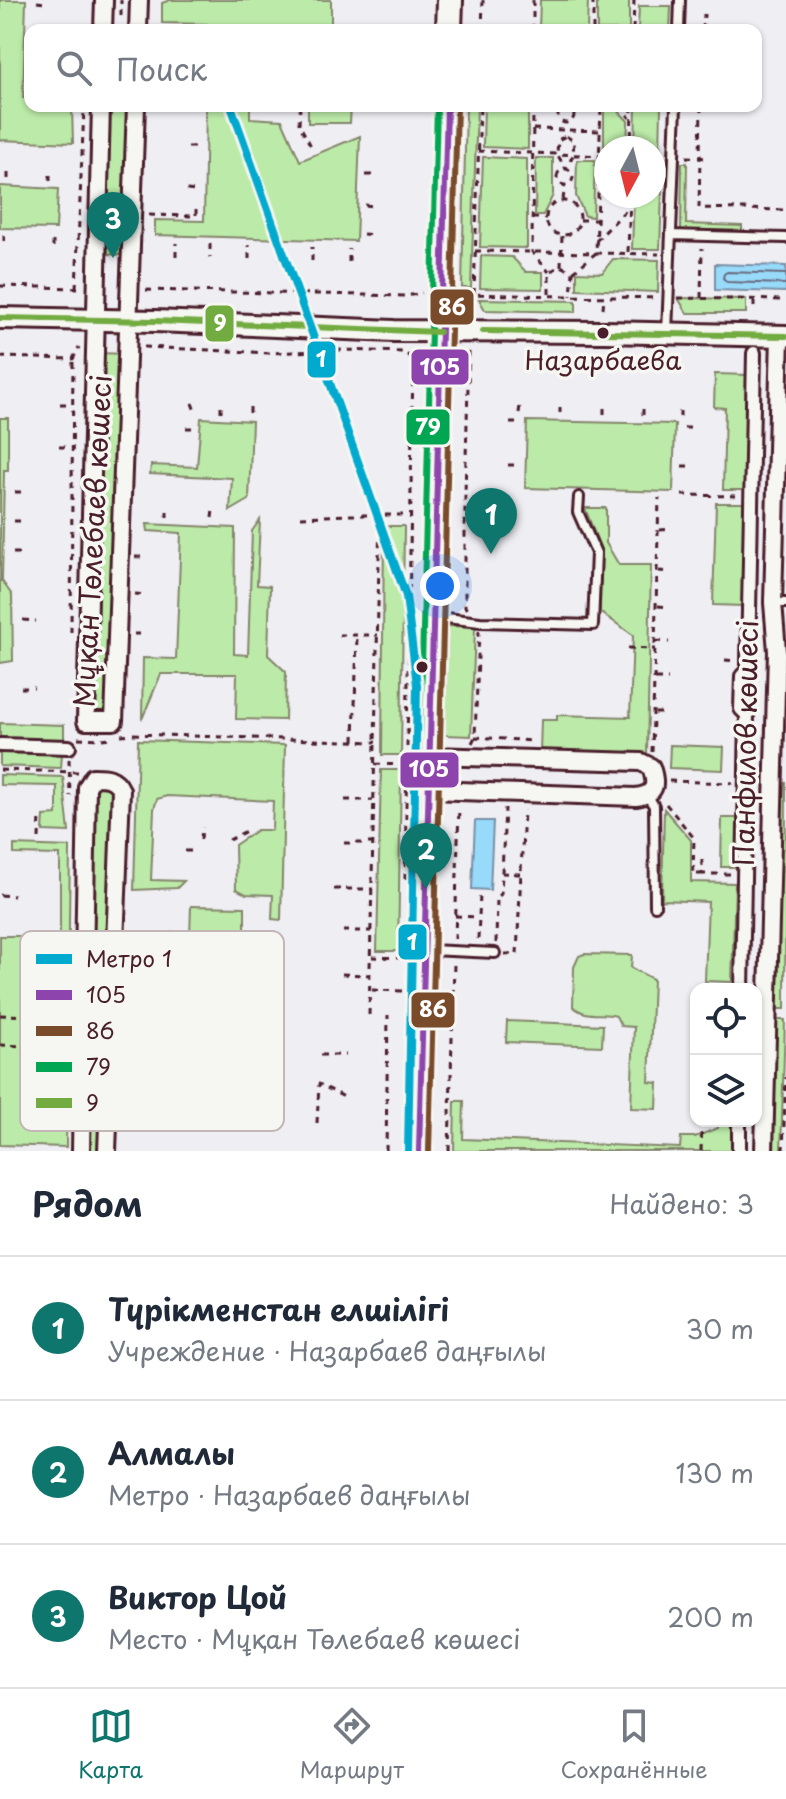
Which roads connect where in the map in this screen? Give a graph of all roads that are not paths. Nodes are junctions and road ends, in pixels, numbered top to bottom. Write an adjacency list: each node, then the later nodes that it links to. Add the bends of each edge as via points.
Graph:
1 (104, 0): 5 (street)
2 (139, 0): 6 (street)
3 (450, 0): 7 (main road)
4 (680, 0): 8 (lane)
5 (103, 24)
6 (138, 24)
7 (449, 24)
8 (679, 24)
9 (101, 112): 16 (street, Мұқан Төлебаев көшесі)
10 (136, 112): 17 (street, Мұқан Төлебаев көшесі)
11 (447, 112): 18 (main road)
12 (676, 112): 13 (lane)
13 (671, 235): 14 (lane); 19 (lane)
14 (786, 238)
15 (0, 318): 16 (street)
16 (97, 320): 17 (street); 17 (street, Мұқан Төлебаев көшесі, via 86,721 114,721)
17 (129, 321): 18 (street)
18 (439, 332): 19 (street); 25 (main road, via 423,516)
19 (667, 333): 20 (street)
20 (783, 336): 22 (street, Панфилов көшесі)
21 (754, 353): 36 (street, Панфилов көшесі, via 748,670 742,676 741,709 747,715)
22 (782, 426): 24 (street, Панфилов көшесі)
23 (579, 497): 25 (lane, via 578,512 596,553 593,625)
24 (780, 603): 44 (street, Панфилов көшесі)
25 (433, 617): 28 (main road)
26 (0, 745): 27 (street)
27 (69, 747)
28 (430, 756): 29 (main road); 30 (street, via 641,762 651,767 655,780)
29 (429, 790): 30 (street); 34 (main road)
30 (647, 795): 31 (lane, via 654,806)
31 (655, 906)
32 (85, 931): 33 (street, via 87,787 93,777 108,777 121,790)
33 (116, 931)
34 (424, 950): 35 (lane); 42 (main road)
35 (495, 953)
36 (742, 983)
37 (739, 1127): 43 (street)
38 (81, 1131): 40 (street)
39 (108, 1131): 41 (street)
40 (81, 1151)
41 (107, 1151)
42 (419, 1151)
43 (739, 1151)
44 (764, 1151)

